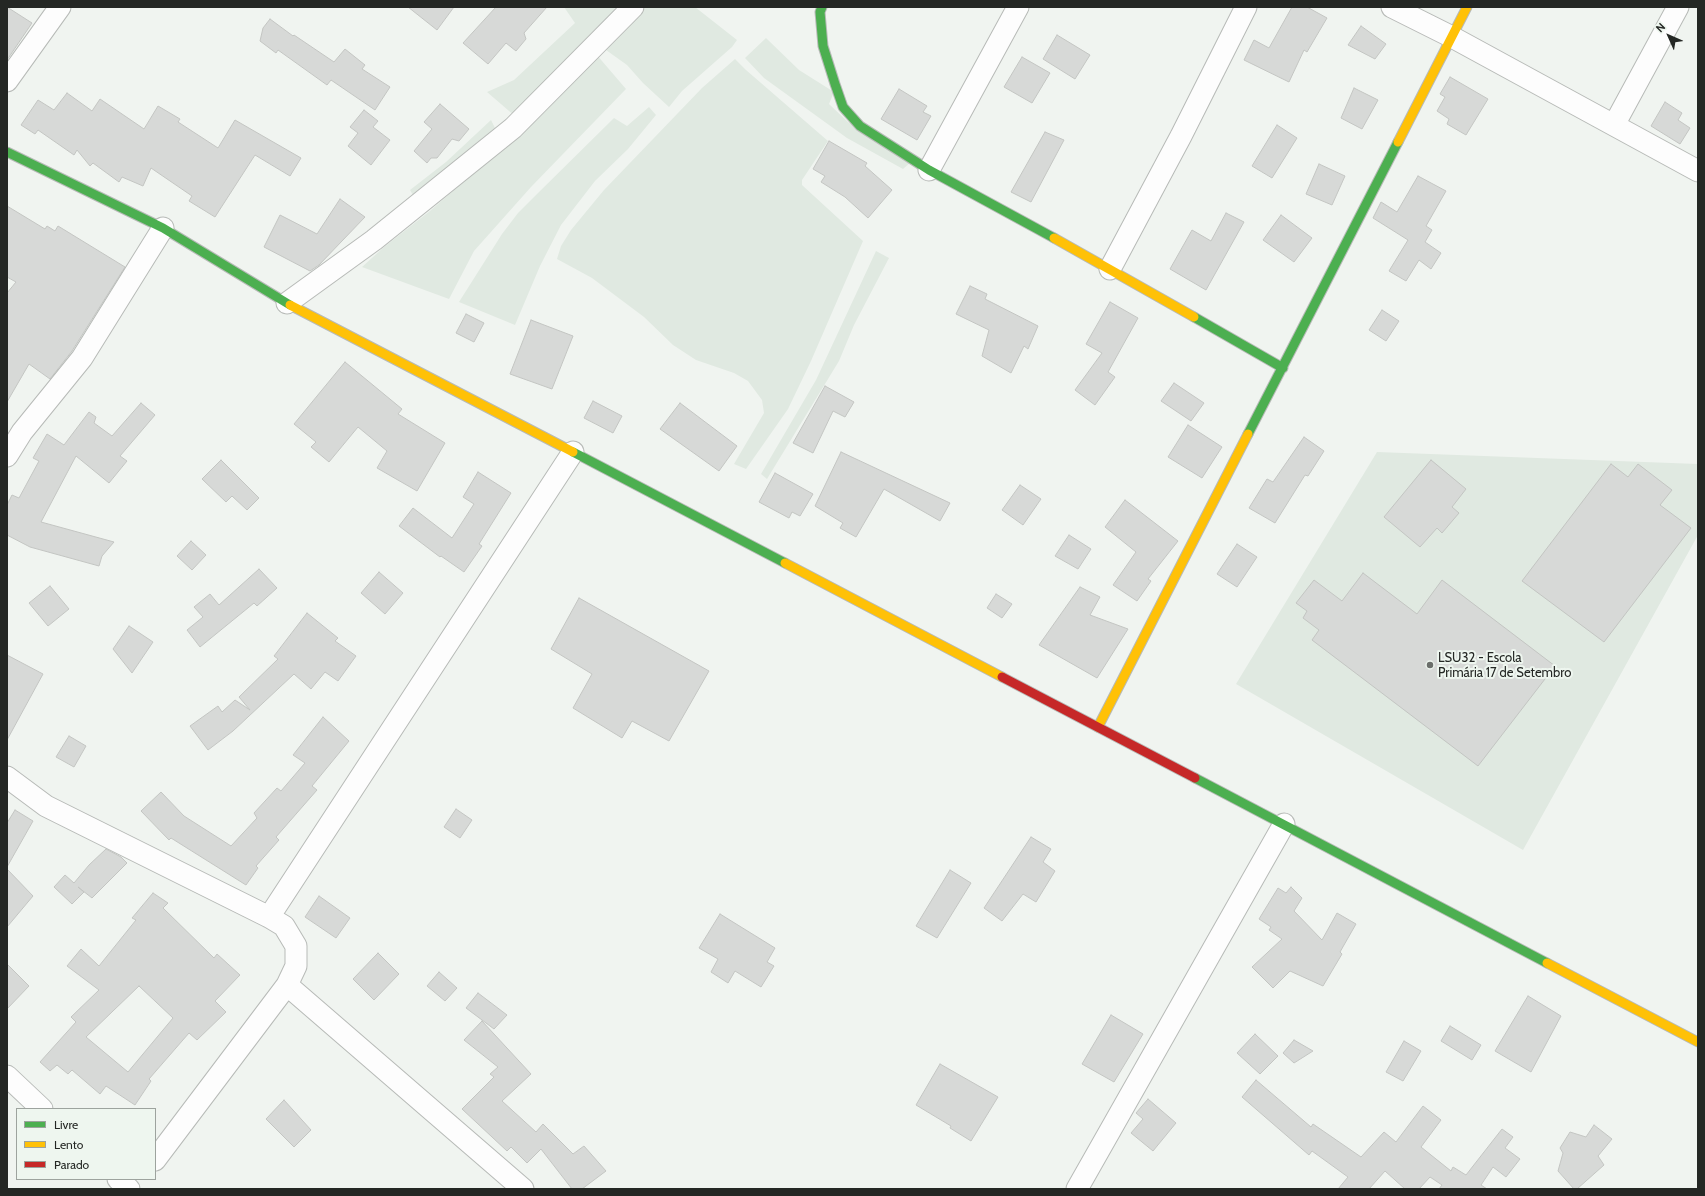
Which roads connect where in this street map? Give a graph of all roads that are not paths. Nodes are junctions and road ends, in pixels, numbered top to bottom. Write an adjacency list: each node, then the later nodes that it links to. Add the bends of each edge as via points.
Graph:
1 (60, 7): 10 (street)
2 (633, 7): 17 (street, via 513,128 374,240)
3 (822, 7): 13 (main road, via 820,12 823,46 843,107 860,126)
4 (1018, 7): 13 (street)
5 (1246, 7): 16 (street)
6 (1392, 7): 9 (street)
7 (1467, 7): 9 (main road)
8 (1678, 7): 11 (street)
9 (1452, 37): 11 (street); 18 (main road)
10 (7, 81)
11 (1614, 125): 14 (street)
12 (7, 152): 15 (main road)
13 (929, 170): 16 (main road)
14 (1698, 171)
15 (163, 228): 17 (main road); 20 (street, via 82,358 22,432)
16 (1110, 269): 18 (main road)
17 (287, 304): 19 (main road)
18 (1283, 368): 21 (main road)
19 (573, 452): 21 (main road); 24 (street)
20 (7, 456)
21 (1098, 727): 23 (main road)
22 (7, 777): 24 (street, via 46,806)
23 (1284, 824): 26 (main road); 35 (street)
24 (269, 918): 25 (street, via 284,926 296,946 296,966)
25 (287, 985): 29 (street); 32 (street)
26 (1698, 1042)
27 (7, 1076): 28 (street)
28 (41, 1108)
29 (156, 1159)
30 (119, 1180): 33 (street)
31 (139, 1180): 34 (street)
32 (520, 1188)
33 (129, 1189)
34 (133, 1189)
35 (1077, 1189)

